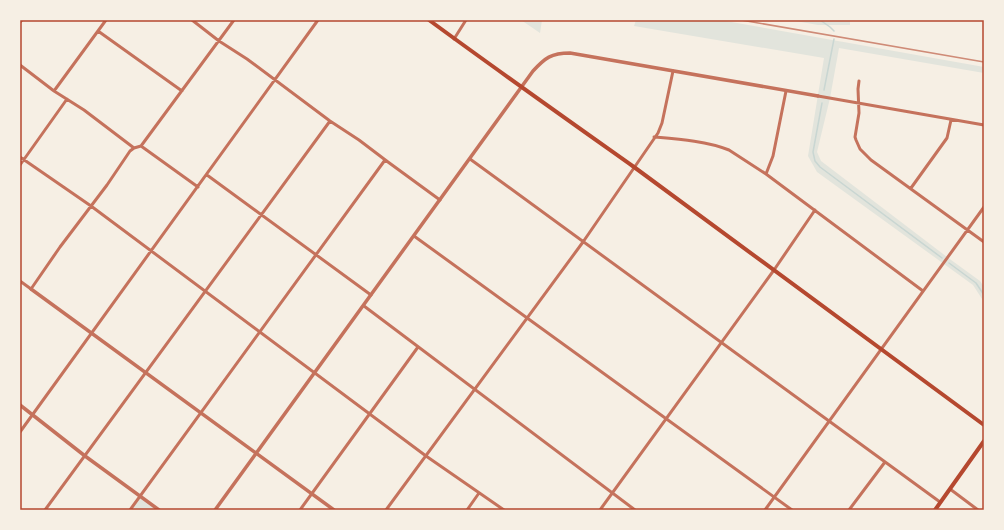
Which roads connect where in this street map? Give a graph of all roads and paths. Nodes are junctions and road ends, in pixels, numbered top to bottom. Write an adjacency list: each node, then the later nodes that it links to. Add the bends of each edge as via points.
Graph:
1 (22, 20): 8 (street)
2 (106, 20): 9 (street)
3 (192, 20): 11 (street)
4 (234, 20): 11 (street)
5 (318, 20): 14 (street)
6 (429, 20): 10 (main road)
7 (466, 20): 10 (street)
8 (20, 22)
9 (98, 31): 17 (street); 18 (street)
10 (454, 39): 16 (main road)
11 (219, 41): 14 (street); 18 (street)
12 (20, 65): 17 (street)
13 (673, 71): 16 (street, via 564,53 545,59); 19 (street); 26 (street, via 661,127)
14 (275, 80): 23 (street); 35 (street)
15 (859, 81): 22 (street)
16 (522, 88): 30 (street); 34 (main road)
17 (54, 91): 21 (street)
18 (182, 91): 27 (street)
19 (786, 91): 20 (street); 36 (street, via 773,156)
20 (818, 96): 22 (street)
21 (67, 99): 28 (street); 31 (street)
22 (859, 103): 24 (street); 38 (street, via 855,137 857,145 871,160)
23 (330, 120): 32 (street); 43 (street)
24 (951, 120): 25 (street); 38 (street, via 947,138)
25 (984, 125)
26 (654, 137): 34 (street); 36 (street, via 722,147)
27 (141, 146): 28 (street); 37 (street)
28 (134, 148): 40 (street)
29 (20, 157): 31 (street)
30 (470, 159): 39 (street); 46 (street)
31 (24, 160): 33 (street); 40 (street)
32 (385, 160): 39 (street); 49 (street)
33 (20, 165)
34 (634, 168): 46 (street); 50 (main road)
35 (207, 174): 37 (street); 43 (street)
36 (766, 174): 42 (street)
37 (198, 187): 48 (street)
38 (911, 188): 44 (street)
39 (440, 200): 45 (street)
40 (91, 206): 48 (street); 52 (street)
41 (984, 207): 44 (street)
42 (815, 210): 50 (street); 54 (street)
43 (261, 214): 49 (street); 53 (street)
44 (968, 230): 47 (street); 54 (street)
45 (414, 236): 55 (street); 57 (street)
46 (583, 242): 57 (street); 60 (street)
47 (984, 242)
48 (152, 251): 53 (street); 59 (street)
49 (316, 255): 55 (street); 58 (street)
50 (774, 270): 60 (street); 62 (main road)
51 (20, 281): 52 (street)
52 (31, 289): 59 (street)
53 (205, 291): 58 (street); 63 (street)
54 (923, 291): 62 (street)
55 (371, 295): 56 (street)
56 (364, 306): 61 (street); 64 (street)
57 (527, 318): 65 (street); 70 (street)
58 (260, 332): 64 (street); 67 (street)
59 (92, 333): 63 (street); 68 (street)
60 (722, 343): 70 (street); 71 (street)
61 (418, 347): 65 (street); 69 (street)
62 (881, 350): 71 (street); 72 (main road)
63 (146, 372): 67 (street); 76 (street)
64 (315, 373): 69 (street); 75 (street)
65 (475, 389): 77 (street); 82 (street)
66 (20, 405): 68 (street)
67 (201, 412): 75 (street); 83 (street)
68 (33, 414): 73 (street); 76 (street)
69 (370, 414): 77 (street); 80 (street)
70 (666, 419): 82 (street); 84 (street)
71 (829, 421): 78 (street); 84 (street)
72 (984, 425)
73 (20, 432)
74 (984, 441): 79 (main road)
75 (256, 453): 80 (street); 89 (street)
76 (85, 456): 83 (street); 86 (street)
77 (426, 456): 81 (street); 92 (street)
78 (885, 462): 85 (street); 99 (street)
79 (950, 489): 85 (main road); 101 (street)
80 (312, 493): 90 (street); 91 (street)
81 (479, 493): 93 (street); 94 (street)
82 (612, 493): 95 (street); 96 (street)
83 (140, 496): 87 (street); 88 (street)
84 (774, 497): 97 (street); 98 (street)
85 (940, 502): 100 (main road)
86 (45, 510)
87 (130, 510)
88 (159, 510)
89 (215, 510)
90 (300, 510)
91 (334, 510)
92 (386, 510)
93 (467, 510)
94 (504, 510)
95 (600, 510)
96 (635, 510)
97 (765, 510)
98 (792, 510)
99 (849, 510)
100 (934, 510)
101 (978, 510)

